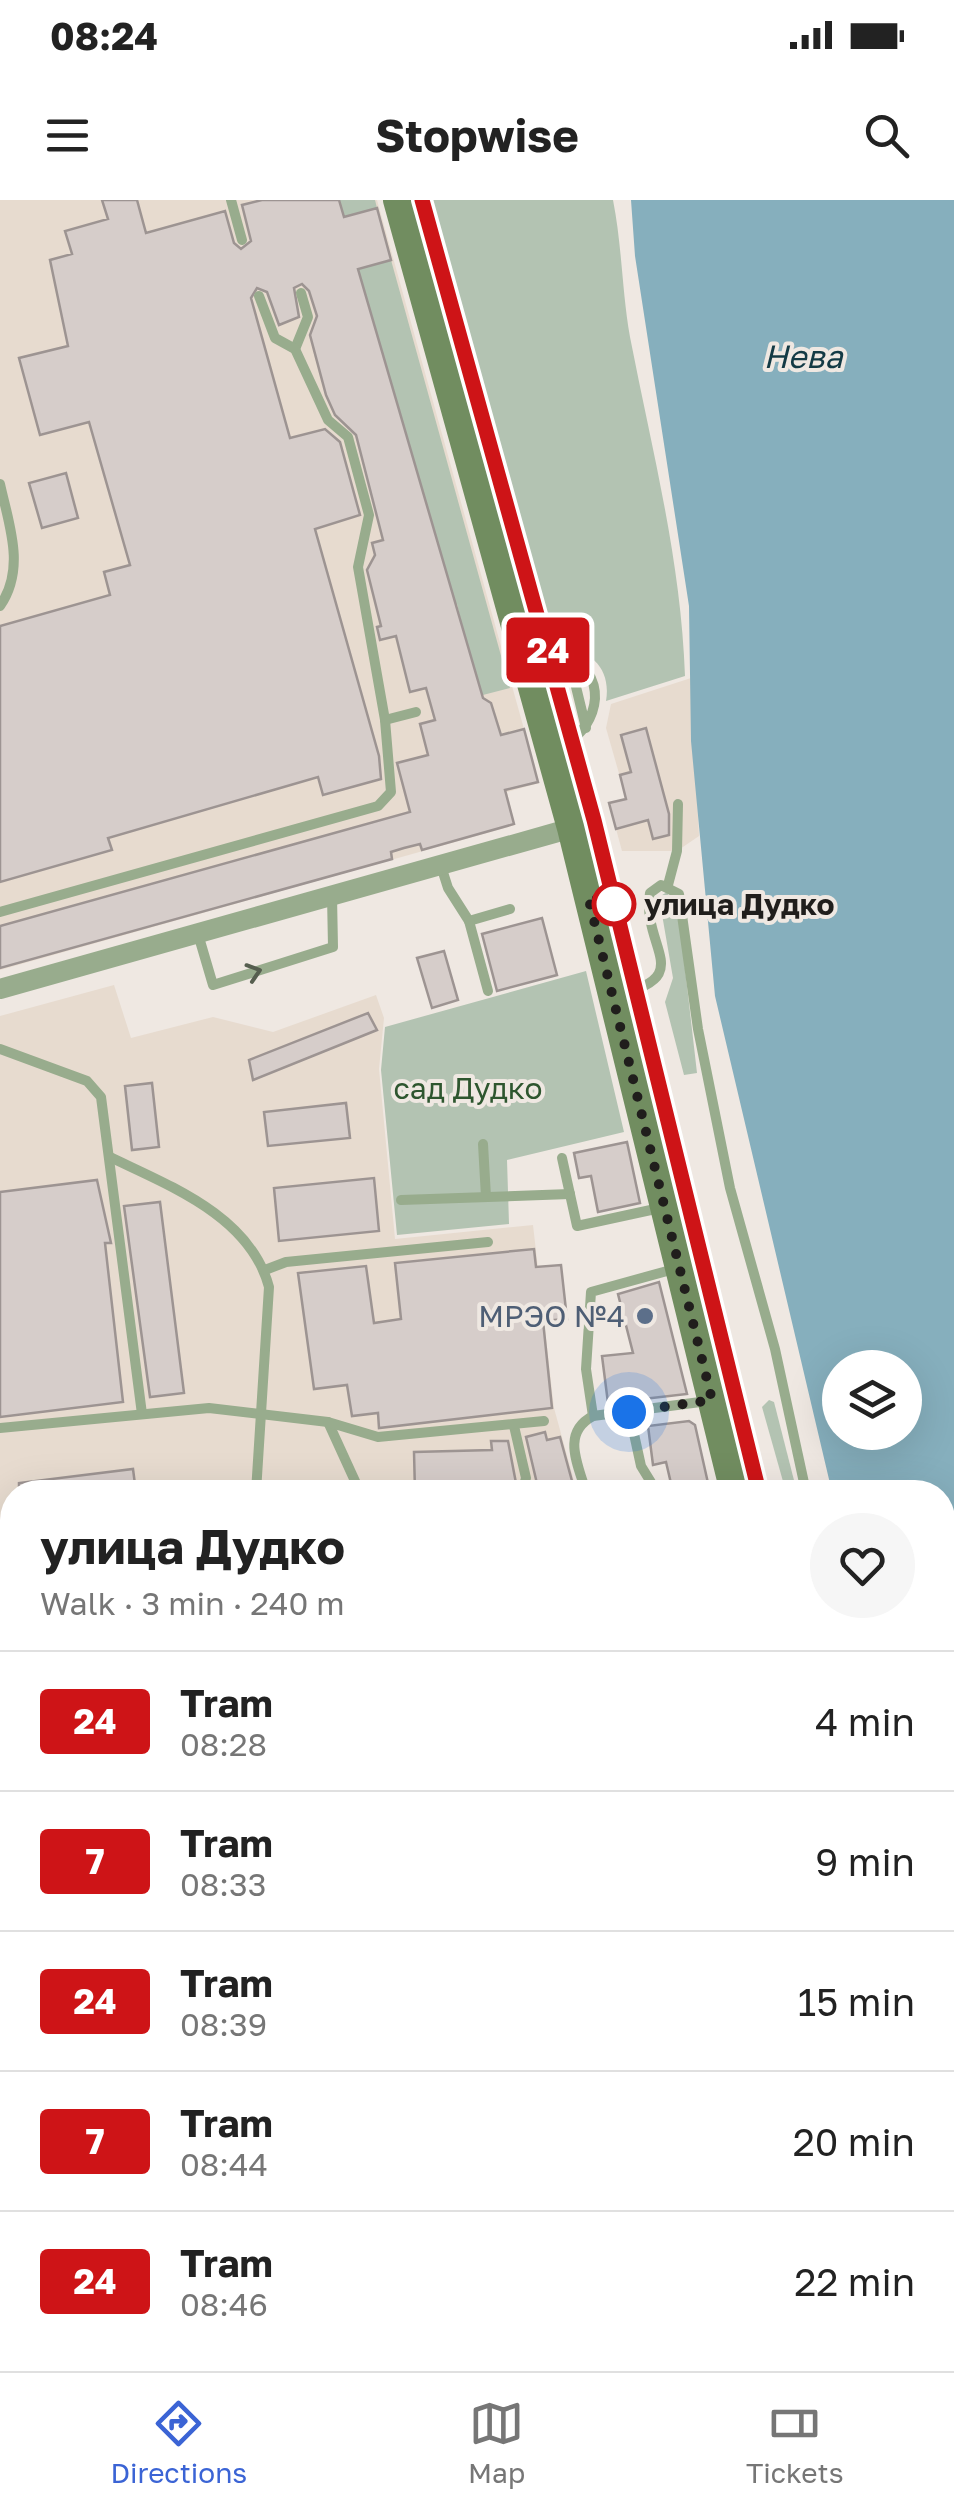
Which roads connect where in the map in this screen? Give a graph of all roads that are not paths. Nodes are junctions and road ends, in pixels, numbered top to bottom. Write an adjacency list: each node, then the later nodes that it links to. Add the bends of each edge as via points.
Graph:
1 (231, 200): 3 (lane)
2 (398, 200): 9 (main road)
3 (242, 240)
4 (302, 294): 6 (lane, via 308,318)
5 (258, 296): 6 (lane, via 276,338)
6 (295, 349): 11 (lane, via 320,405 348,437 369,516 358,567)
7 (0, 484): 8 (lane, via 15,551 10,590)
8 (0, 606)
9 (528, 667): 12 (main road); 12 (lane, via 569,658 584,666 593,688 586,730)
10 (416, 712): 11 (lane)
11 (385, 720): 19 (lane, via 393,780 378,806)
12 (551, 752): 14 (main road)
13 (678, 804): 16 (lane)
14 (572, 828): 15 (street); 24 (main road)
15 (441, 865): 17 (street); 20 (lane)
16 (668, 885): 24 (lane, via 654,887 648,901 658,979 650,988); 51 (lane, via 679,894 730,1188)
17 (332, 896): 21 (street); 21 (lane, one-way to 17, via 213,985 333,947)
18 (510, 909): 20 (lane)
19 (0, 912)
20 (469, 922): 23 (lane)
21 (198, 933): 22 (street)
22 (0, 989)
23 (488, 992)
24 (612, 997): 32 (main road)
25 (0, 1050): 27 (lane, via 87,1082 101,1098)
26 (483, 1144): 30 (lane)
27 (110, 1156): 35 (lane, via 216,1214); 39 (lane)
28 (562, 1158): 29 (lane)
29 (570, 1194): 30 (lane); 32 (lane, via 577,1226)
30 (486, 1196): 31 (lane)
31 (401, 1200)
32 (662, 1208): 34 (main road)
33 (488, 1242): 35 (lane, via 286,1262)
34 (678, 1268): 36 (main road); 40 (lane, via 592,1292 586,1369)
35 (265, 1270): 37 (lane)
36 (712, 1400): 38 (lane); 50 (main road)
37 (263, 1412): 39 (lane); 42 (lane); 45 (lane)
38 (629, 1412): 40 (lane); 49 (lane)
39 (142, 1414): 44 (lane)
40 (593, 1416): 48 (lane, via 574,1434)
41 (544, 1421): 43 (lane)
42 (328, 1422): 43 (lane, via 378,1437); 46 (lane)
43 (514, 1426): 47 (lane)
44 (0, 1428)
45 (257, 1480)
46 (355, 1480)
47 (525, 1480)
48 (583, 1480)
49 (650, 1480)
50 (732, 1480)
51 (803, 1480)

